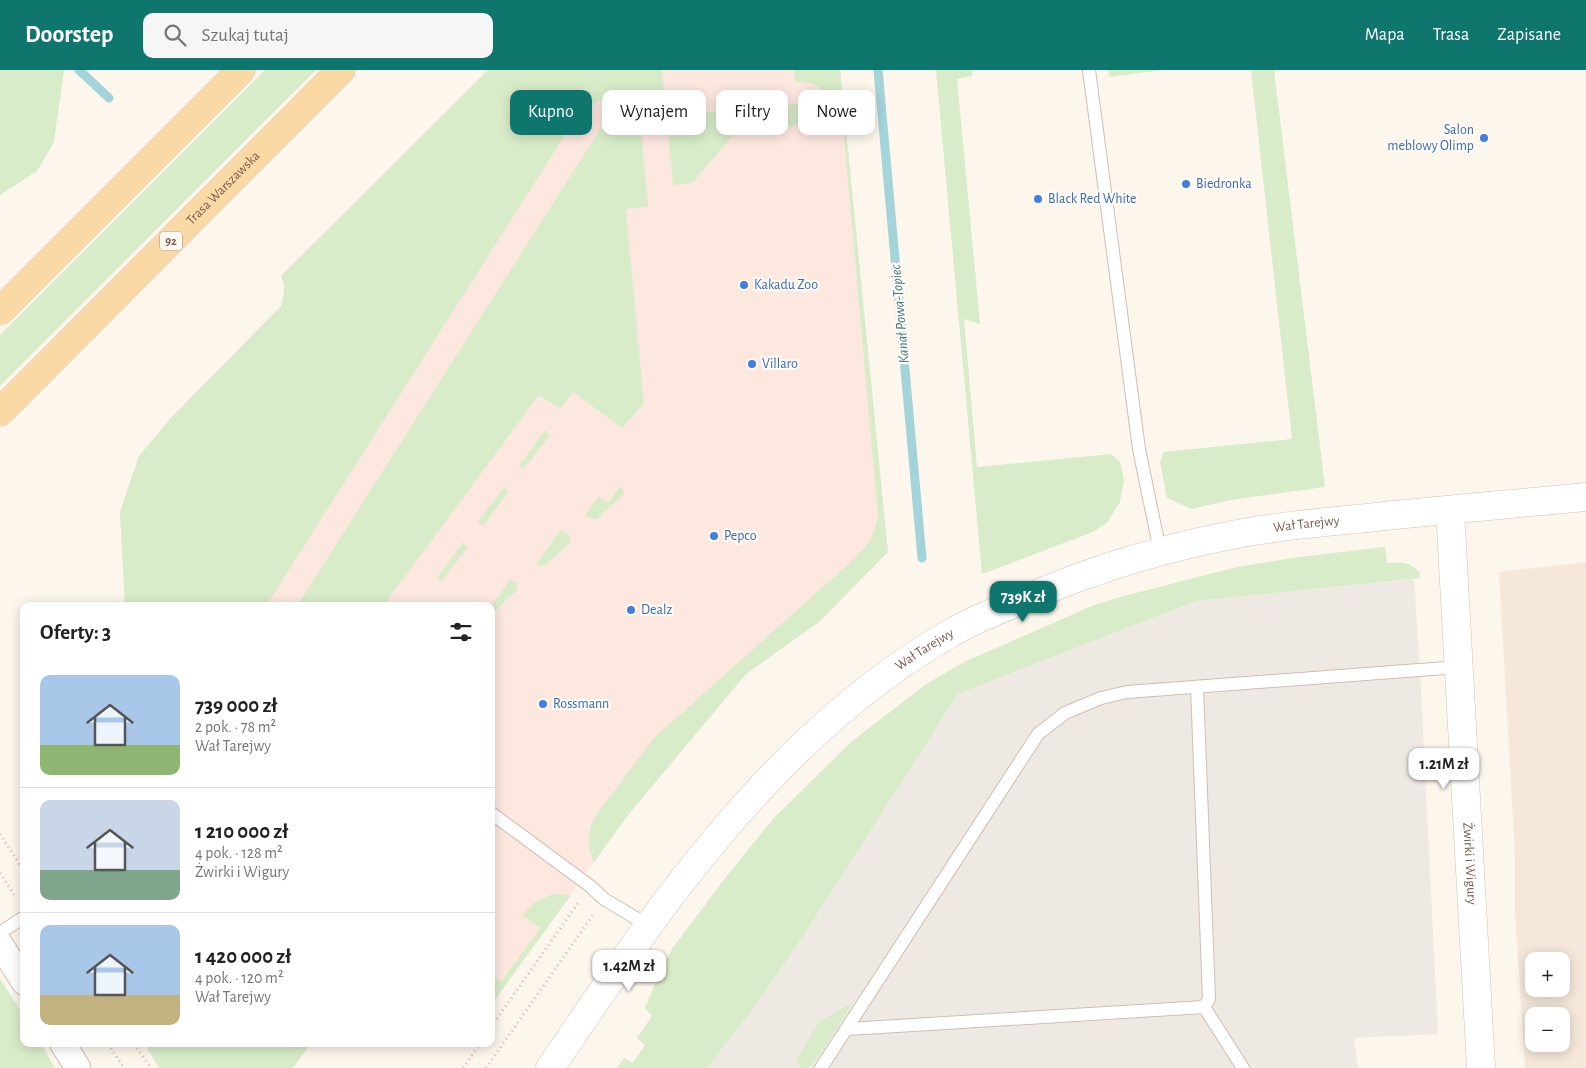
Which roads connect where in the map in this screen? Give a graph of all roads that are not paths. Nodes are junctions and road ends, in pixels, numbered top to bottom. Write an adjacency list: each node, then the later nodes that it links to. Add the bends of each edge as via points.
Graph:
1 (241, 70): 4 (main road)
2 (341, 70): 5 (main road, Trasa Warszawska / 92)
3 (1089, 70): 8 (lane, via 1138,449)
4 (0, 311)
5 (0, 412)
6 (1586, 497): 7 (street, Wał Tarejwy)
7 (1450, 510): 8 (street, Wał Tarejwy, via 1312,523 1249,532); 9 (street, Żwirki i Wigury)
8 (1160, 551): 13 (street, Wał Tarejwy, via 1078,578 995,612 954,631 880,679 811,737 756,793 716,838)
9 (1459, 667): 10 (lane); 24 (street, Żwirki i Wigury)
10 (1197, 687): 17 (lane, via 1209,999); 18 (lane, via 1127,692 1101,698 1065,713 1038,734)
11 (495, 816): 13 (lane, via 604,899)
12 (20, 920): 14 (lane)
13 (649, 926): 21 (street, Wał Tarejwy)
14 (0, 933)
15 (0, 944): 16 (street)
16 (20, 976)
17 (1204, 1007): 18 (lane); 23 (lane)
18 (848, 1029): 22 (lane)
19 (64, 1047): 20 (street)
20 (78, 1068)
21 (550, 1068)
22 (821, 1068)
23 (1243, 1068)
24 (1481, 1068)

